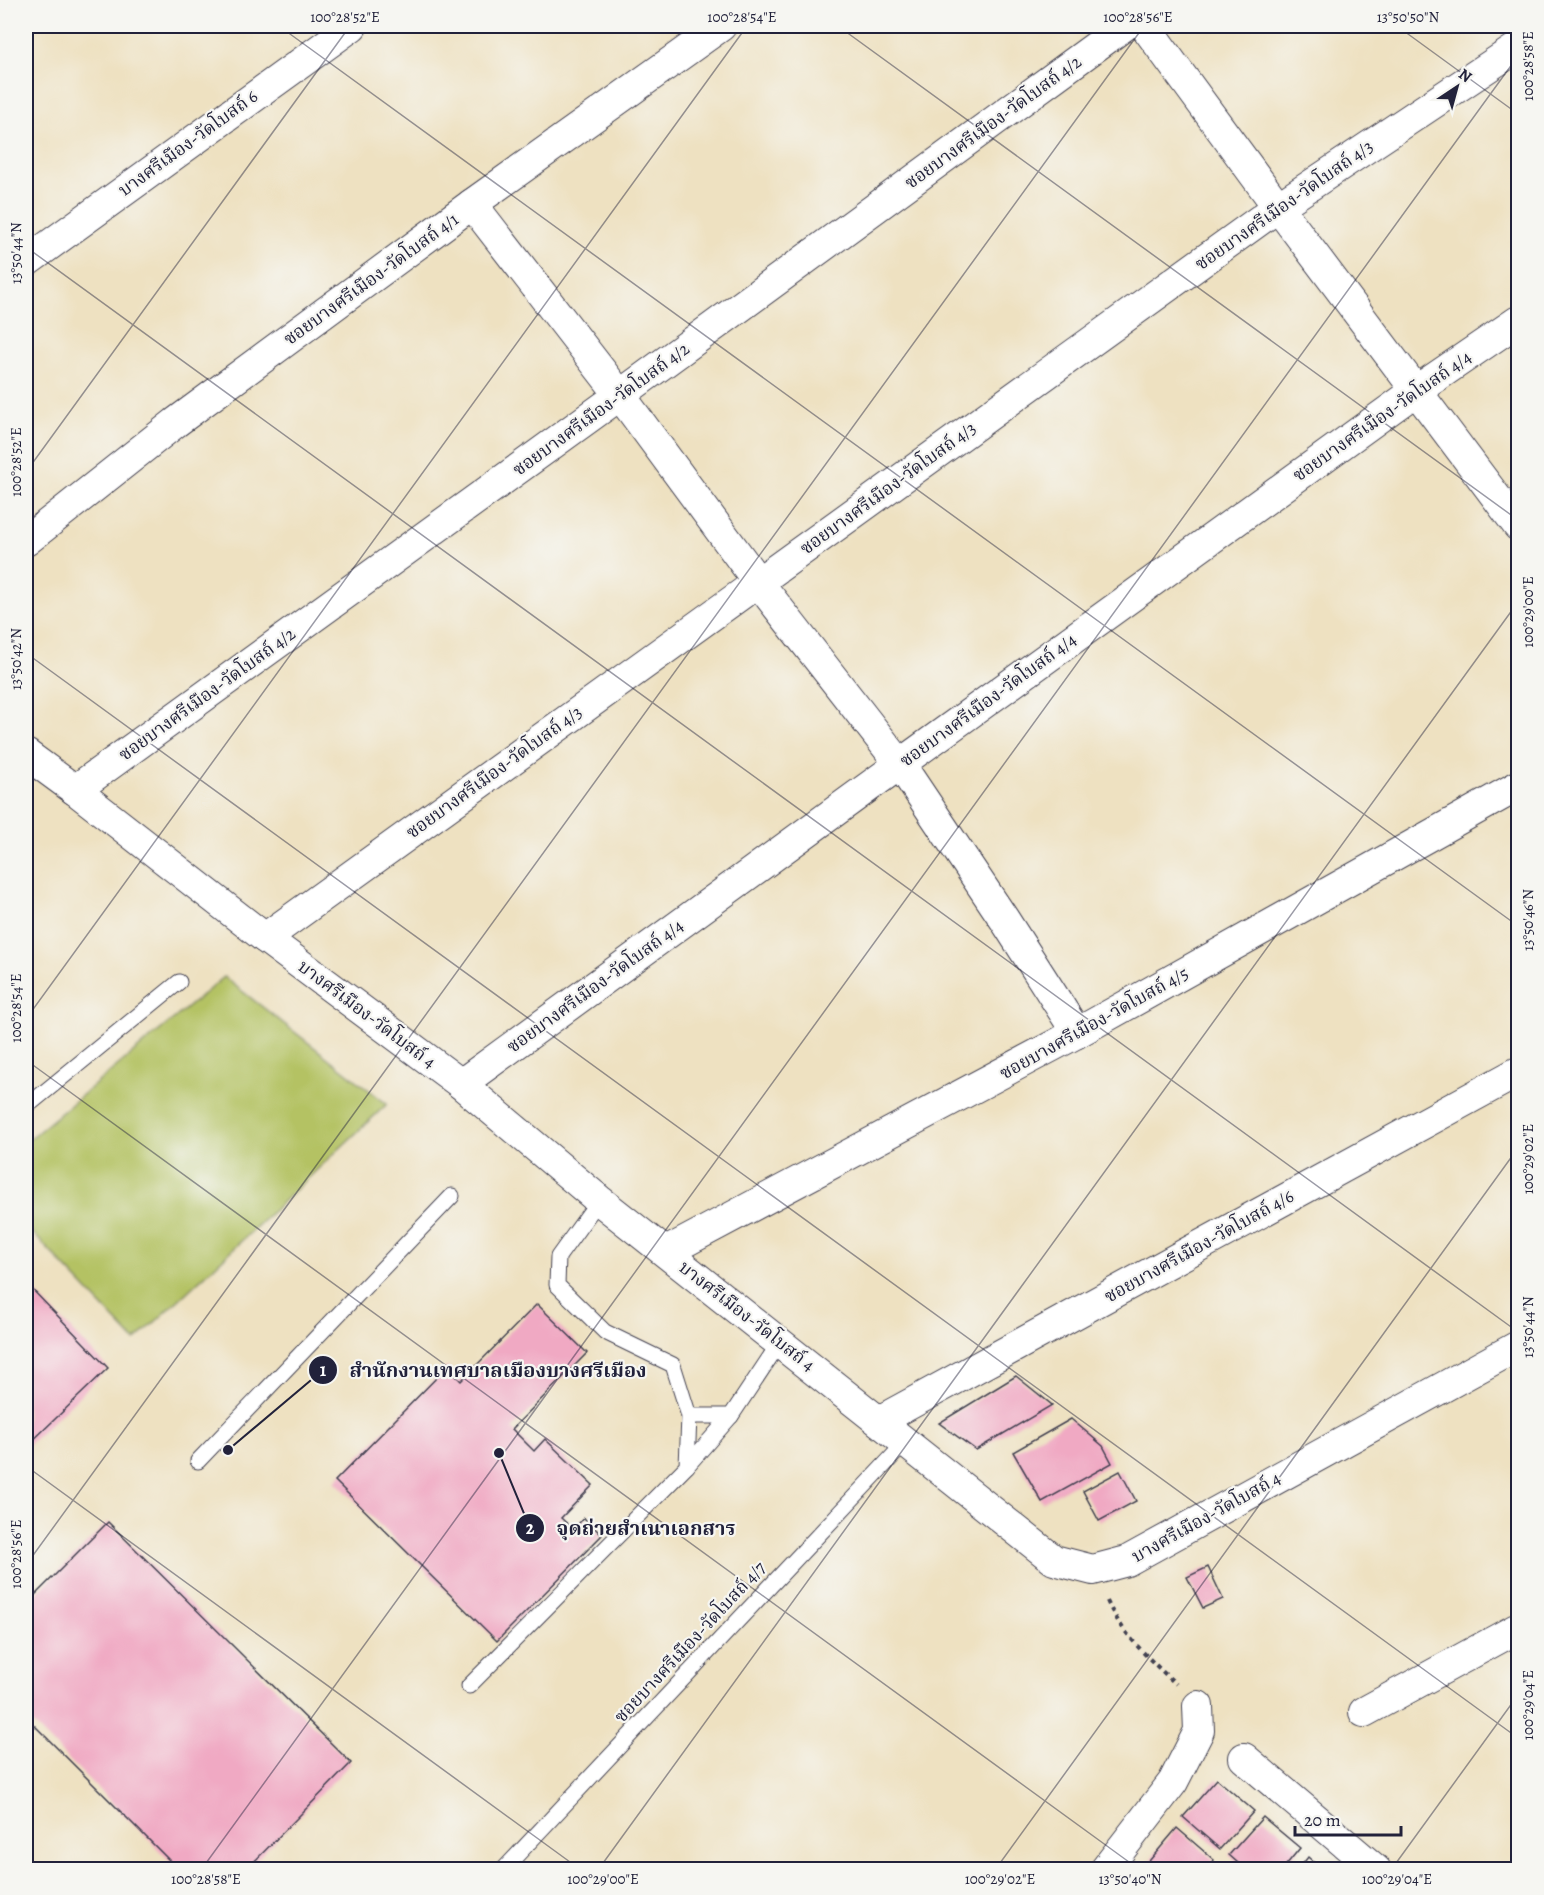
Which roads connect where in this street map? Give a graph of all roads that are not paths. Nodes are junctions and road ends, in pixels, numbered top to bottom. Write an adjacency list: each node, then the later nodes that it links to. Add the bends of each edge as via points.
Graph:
1 (352, 26): 8 (street, บางศรีเมือง-วัดโบสถ์ 6)
2 (721, 26): 6 (street, ซอยบางศรีเมือง-วัดโบสถ์ 4/1)
3 (1125, 26): 11 (street, ซอยบางศรีเมือง-วัดโบสถ์ 4/2)
4 (1145, 26): 7 (street)
5 (1518, 46): 7 (street, ซอยบางศรีเมือง-วัดโบสถ์ 4/3)
6 (472, 204): 11 (street); 13 (street, ซอยบางศรีเมือง-วัดโบสถ์ 4/1, via 175,423)
7 (1278, 207): 10 (street); 14 (street, ซอยบางศรีเมือง-วัดโบสถ์ 4/3)
8 (26, 262)
9 (1518, 321): 10 (street, ซอยบางศรีเมือง-วัดโบสถ์ 4/4)
10 (1417, 390): 12 (street); 16 (street, ซอยบางศรีเมือง-วัดโบสถ์ 4/4)
11 (620, 395): 14 (street); 18 (street, ซอยบางศรีเมือง-วัดโบสถ์ 4/2)
12 (1518, 526)
13 (26, 541)
14 (758, 582): 16 (street); 19 (street, ซอยบางศรีเมือง-วัดโบสถ์ 4/3)
15 (26, 754): 18 (street, บางศรีเมือง-วัดโบสถ์ 4)
16 (900, 764): 21 (street); 23 (street, ซอยบางศรีเมือง-วัดโบสถ์ 4/4)
17 (1518, 786): 21 (street, ซอยบางศรีเมือง-วัดโบสถ์ 4/5)
18 (75, 790): 19 (street, บางศรีเมือง-วัดโบสถ์ 4)
19 (265, 938): 23 (street, บางศรีเมือง-วัดโบสถ์ 4)
20 (179, 982): 24 (lane)
21 (1077, 1033): 27 (street, ซอยบางศรีเมือง-วัดโบสถ์ 4/5)
22 (1518, 1072): 32 (street, ซอยบางศรีเมือง-วัดโบสถ์ 4/6)
23 (461, 1084): 26 (street, บางศรีเมือง-วัดโบสถ์ 4)
24 (26, 1107)
25 (452, 1196): 34 (lane)
26 (599, 1200): 27 (street, บางศรีเมือง-วัดโบสถ์ 4); 30 (lane, via 558,1257 556,1285 605,1332 673,1365)
27 (666, 1252): 28 (street, บางศรีเมือง-วัดโบสถ์ 4)
28 (780, 1342): 31 (lane); 32 (street, บางศรีเมือง-วัดโบสถ์ 4)
29 (1518, 1347): 33 (street, บางศรีเมือง-วัดโบสถ์ 4, via 1128,1561 1093,1570 1054,1560)
30 (689, 1416): 31 (lane); 35 (lane)
31 (731, 1416): 35 (lane)
32 (879, 1421): 33 (street, บางศรีเมือง-วัดโบสถ์ 4)
33 (906, 1442): 41 (lane, ซอยบางศรีเมือง-วัดโบสถ์ 4/7)
34 (198, 1461)
35 (687, 1466): 37 (lane)
36 (1518, 1628): 39 (street)
37 (469, 1686)
38 (1198, 1706): 42 (street, via 1199,1731 1173,1782)
39 (1364, 1712)
40 (1245, 1758): 43 (street)
41 (503, 1869)
42 (1105, 1869)
43 (1376, 1869)

